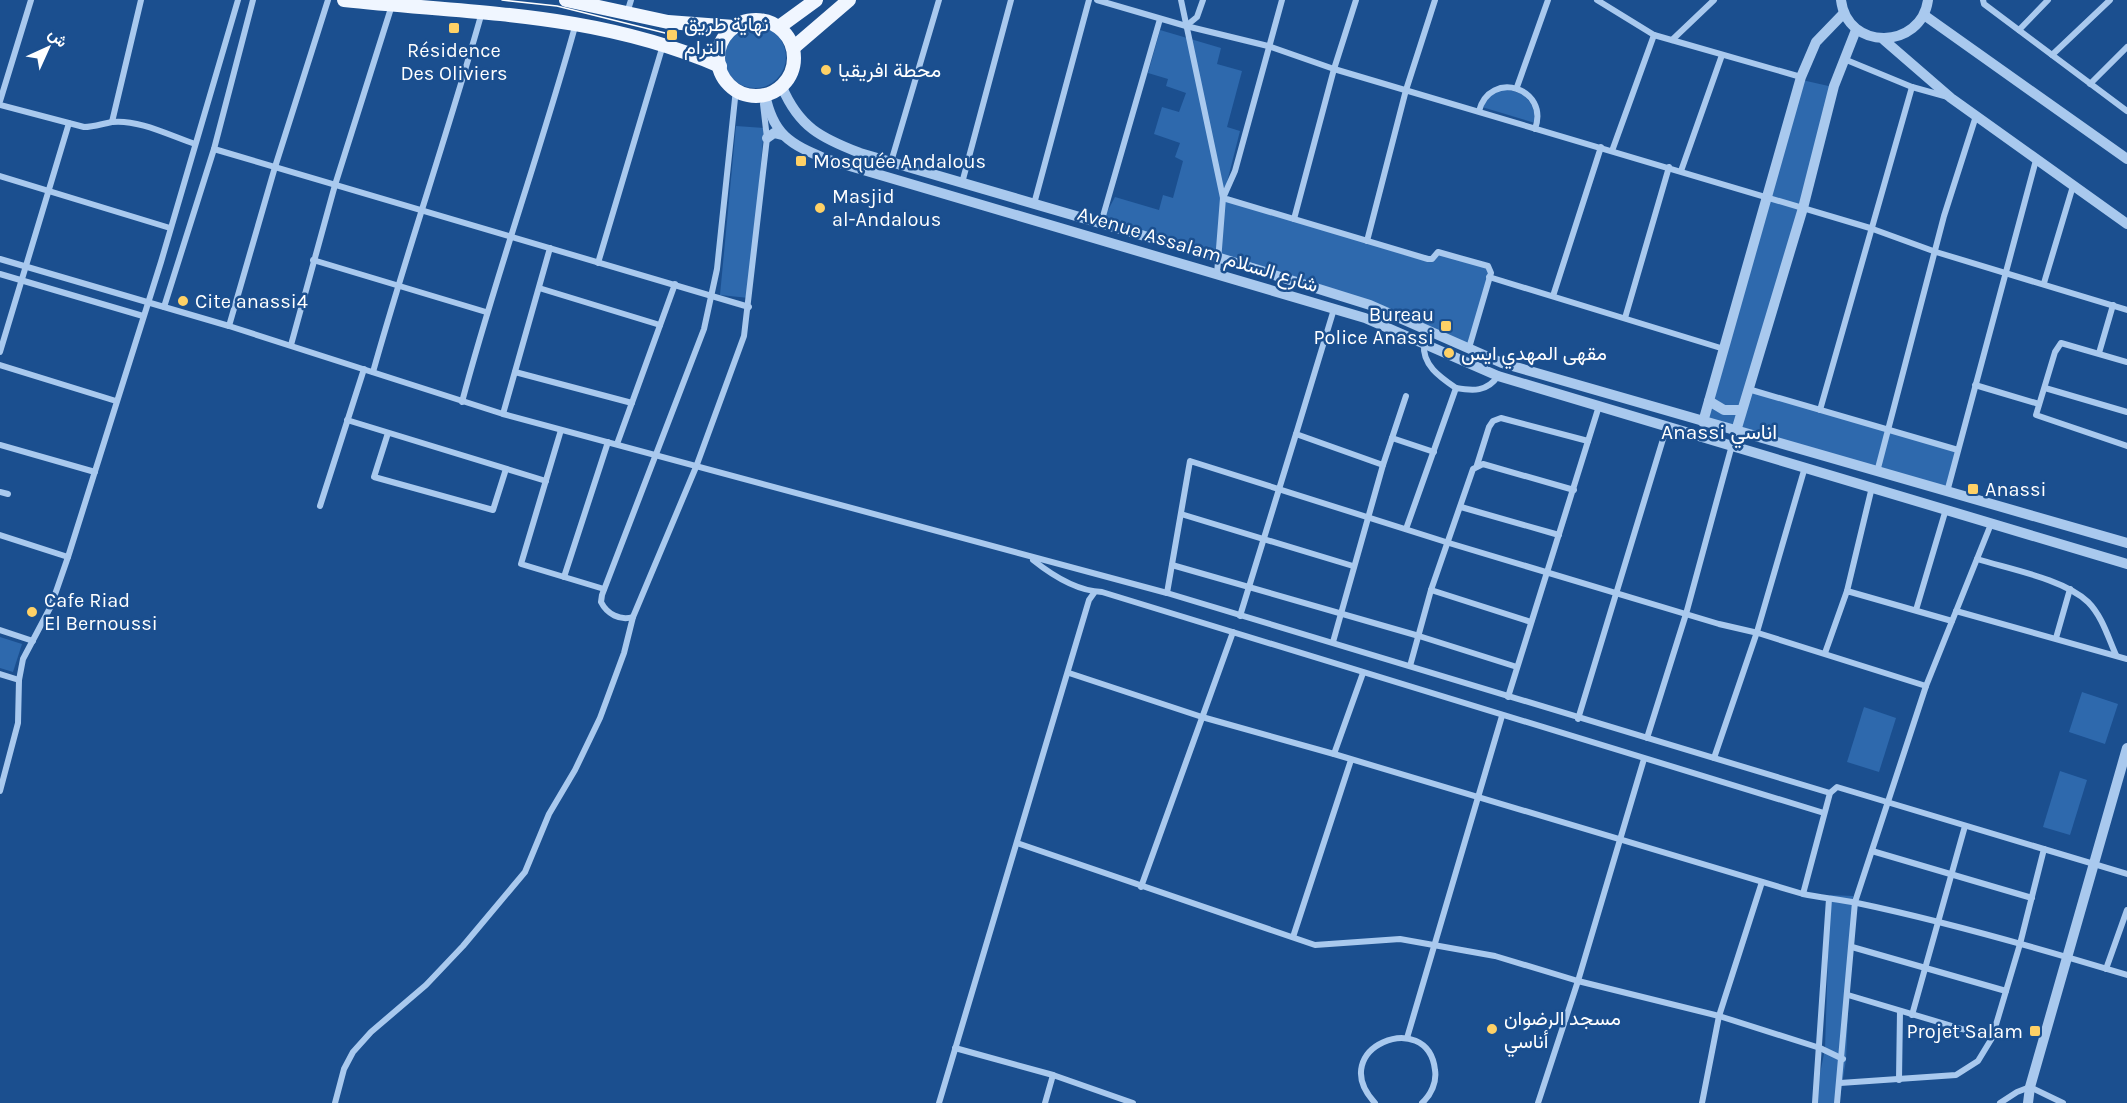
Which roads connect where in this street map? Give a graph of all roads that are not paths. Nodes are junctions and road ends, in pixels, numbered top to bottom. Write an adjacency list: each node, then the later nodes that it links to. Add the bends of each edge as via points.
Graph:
1 (31, 0): 60 (street)
2 (141, 0): 66 (street)
3 (238, 0): 70 (street)
4 (253, 0): 72 (street)
5 (328, 0): 77 (street)
6 (344, 0): 28 (main road)
7 (566, 0): 29 (main road)
8 (849, 0): 45 (main road)
9 (939, 0): 76 (street)
10 (1011, 0): 81 (street)
11 (1089, 0): 87 (street)
12 (1100, 0): 32 (street)
13 (1181, 0): 34 (street)
14 (1203, 0): 34 (street, via 1197,16)
15 (1282, 0): 43 (street)
16 (1356, 0): 50 (street)
17 (1435, 0): 57 (street)
18 (1548, 0): 54 (street)
19 (1597, 0): 26 (street)
20 (1714, 0): 40 (street)
21 (1928, 0): 31 (street)
22 (1983, 0): 38 (street)
23 (2048, 0): 38 (street)
24 (2110, 0): 47 (street)
25 (808, 2): 36 (main road)
26 (1606, 2): 39 (street)
27 (1840, 4): 37 (street); 51 (street, via 1816,42)
28 (392, 5): 30 (main road); 82 (street)
29 (629, 6): 35 (main road, via 668,22)
30 (482, 12): 33 (main road); 89 (street)
31 (1924, 15): 41 (street, via 1900,37); 74 (street)
32 (1160, 19): 34 (street); 91 (street)
33 (576, 23): 42 (main road); 95 (street)
34 (1186, 26): 43 (street); 86 (street)
35 (734, 27): 36 (main road, via 756,20); 49 (main road, via 721,44)
36 (778, 27): 45 (main road)
37 (1856, 30): 41 (street); 48 (street)
38 (2019, 30): 47 (street)
39 (1654, 35): 40 (street); 73 (street)
40 (1672, 40): 46 (street)
41 (1884, 40): 59 (street)
42 (663, 44): 49 (main road); 102 (street)
43 (1268, 46): 50 (street); 86 (street, via 1235,171)
44 (2127, 47): 52 (street)
45 (793, 48): 53 (main road, via 793,69)
46 (1722, 55): 51 (street); 79 (street)
47 (2052, 55): 52 (street)
48 (1844, 59): 55 (street); 88 (street)
49 (720, 66): 56 (main road, via 723,76)
50 (1334, 69): 57 (street); 90 (street)
51 (1801, 77): 85 (street)
52 (2090, 84): 63 (street)
53 (782, 87): 58 (main road); 76 (street, Avenue Assalam شارع السلام, via 795,112 817,133)
54 (1517, 87): 62 (street, via 1494,89 1484,98); 67 (street, via 1536,104)
55 (1912, 87): 59 (street); 94 (street)
56 (736, 89): 58 (main road); 113 (street)
57 (1406, 90): 62 (street); 96 (street)
58 (763, 95): 68 (street); 69 (street)
59 (1951, 98): 64 (street)
60 (0, 101)
61 (0, 105): 65 (street)
62 (1479, 111): 67 (street)
63 (2127, 111)
64 (1976, 116): 75 (street); 98 (street)
65 (69, 123): 66 (street, via 97,127); 84 (street)
66 (112, 123): 70 (street, via 140,126)
67 (1535, 129): 71 (street)
68 (782, 135): 69 (street, via 774,133); 106 (street, Avenue Assalam شارع السلام, via 826,159)
69 (767, 138): 118 (street)
70 (195, 144): 93 (street)
71 (1601, 147): 73 (street); 114 (street)
72 (214, 149): 77 (street); 117 (street)
73 (1611, 151): 78 (street)
74 (2127, 159)
75 (2036, 160): 83 (street); 104 (street)
76 (891, 162): 81 (street, Avenue Assalam شارع السلام)
77 (275, 167): 82 (street); 126 (street)
78 (1669, 167): 79 (street); 123 (street)
79 (1681, 171): 85 (street)
80 (0, 176): 84 (street)
81 (962, 183): 87 (street, Avenue Assalam شارع السلام)
82 (334, 185): 89 (street); 101 (street)
83 (2073, 186): 92 (street); 110 (street)
84 (49, 191): 93 (street); 103 (street)
85 (1766, 197): 88 (street); 131 (street)
86 (1223, 198): 90 (street); 99 (street)
87 (1034, 204): 91 (street, Avenue Assalam شارع السلام)
88 (1803, 208): 94 (street); 142 (street)
89 (421, 210): 95 (street); 111 (street)
90 (1294, 219): 96 (street)
91 (1101, 223): 99 (street, Avenue Assalam شارع السلام)
92 (2127, 224)
93 (170, 228): 115 (street)
94 (1870, 228): 98 (street); 152 (street)
95 (512, 237): 97 (street); 121 (street)
96 (1367, 241): 107 (street, via 1428,259 1438,252 1488,267)
97 (550, 248): 102 (street); 112 (street)
98 (1936, 252): 104 (street); 160 (street)
99 (1220, 258): 106 (street); 124 (street, Avenue Assalam شارع السلام)
100 (0, 259): 103 (street)
101 (313, 260): 111 (street); 129 (street)
102 (598, 263): 109 (street)
103 (26, 266): 108 (street); 115 (street)
104 (2006, 271): 110 (street); 140 (street)
105 (0, 274): 108 (street)
106 (1217, 274): 119 (street, Avenue Assalam شارع السلام)
107 (1489, 277): 114 (street); 130 (street)
108 (21, 280): 122 (street); 132 (street)
109 (675, 284): 113 (street); 125 (street)
110 (2044, 284): 116 (street)
111 (397, 286): 121 (street); 137 (street)
112 (539, 288): 125 (street); 138 (street)
113 (712, 295): 118 (street); 173 (street, via 704,329)
114 (1552, 296): 123 (street)
115 (148, 302): 117 (street); 122 (street)
116 (2113, 305): 120 (street); 133 (street)
117 (164, 307): 126 (street)
118 (749, 307): 176 (street, via 730,380)
119 (1334, 309): 127 (street, Avenue Assalam شارع السلام); 162 (street)
120 (2127, 310)
121 (486, 312): 147 (street)
122 (143, 316): 145 (street)
123 (1625, 318): 131 (street)
124 (1404, 319): 127 (street); 130 (street, Avenue Assalam شارع السلام)
125 (660, 325): 148 (street)
126 (229, 326): 129 (street)
127 (1399, 332): 128 (street, Avenue Assalam شارع السلام)
128 (1424, 344): 139 (street, Avenue Assalam شارع السلام); 141 (street, via 1427,362)
129 (291, 345): 136 (street)
130 (1469, 348): 156 (street, Avenue Assalam شارع السلام, via 1502,363)
131 (1724, 349): 146 (street)
132 (0, 352)
133 (2099, 353): 134 (street); 143 (street, via 2061,343)
134 (2127, 362)
135 (0, 365): 145 (street)
136 (364, 369): 137 (street); 155 (street)
137 (374, 372): 147 (street)
138 (515, 372): 148 (street); 154 (street)
139 (1498, 376): 141 (street, via 1488,387 1478,390); 150 (street, Avenue Assalam شارع السلام)
140 (1975, 385): 149 (street); 171 (street)
141 (1456, 388): 172 (street)
142 (1747, 388): 151 (street); 152 (street)
143 (2045, 388): 149 (street); 153 (street)
144 (1406, 396): 164 (street)
145 (116, 401): 179 (street)
146 (1709, 401): 151 (street, via 1724,410); 156 (street)
147 (462, 402): 154 (street)
148 (632, 403): 167 (street)
149 (2039, 404): 170 (street, via 2038,418)
150 (1599, 406): 157 (street, Avenue Assalam شارع السلام); 165 (street)
151 (1741, 410): 159 (street)
152 (1820, 410): 160 (street)
153 (2127, 412)
154 (503, 414): 158 (street)
155 (347, 420): 161 (street); 188 (street)
156 (1703, 422): 159 (street, Avenue Assalam شارع السلام)
157 (1667, 426): 169 (street, Avenue Assalam شارع السلام); 215 (street)
158 (561, 430): 166 (street); 181 (street)
159 (1736, 431): 180 (street, Avenue Assalam شارع السلام)
160 (1889, 431): 171 (street); 180 (street)
161 (388, 433): 178 (street); 178 (street, via 374,477 493,510)
162 (1296, 434): 174 (street); 183 (street)
163 (2127, 437): 170 (street)
164 (1392, 438): 172 (street); 174 (street)
165 (1588, 441): 175 (street, via 1501,418 1489,427); 184 (street)
166 (608, 442): 167 (street); 207 (street)
167 (617, 444): 173 (street)
168 (0, 445): 179 (street)
169 (1732, 445): 177 (street, Avenue Assalam شارع السلام); 219 (street)
170 (2126, 445)
171 (1958, 450): 186 (street)
172 (1434, 452): 194 (street)
173 (656, 455): 176 (street); 209 (street)
174 (1383, 465): 192 (street)
175 (1477, 465): 184 (street); 189 (street)
176 (696, 466): 201 (street); 221 (street)
177 (1805, 466): 182 (street, Avenue Assalam شارع السلام); 226 (street)
178 (506, 469): 181 (street)
179 (95, 472): 200 (street)
180 (1876, 472): 186 (street, Avenue Assalam شارع السلام)
181 (546, 481): 207 (street, via 521,564)
182 (1872, 486): 190 (street, Avenue Assalam شارع السلام); 212 (street)
183 (1279, 489): 191 (street, via 1190,461); 192 (street); 197 (street)
184 (1574, 490): 196 (street)
185 (0, 492): 187 (street)
186 (1947, 492): 199 (street, Avenue Assalam شارع السلام)
187 (8, 494)
188 (320, 506)
189 (1461, 507): 196 (street); 198 (street)
190 (1946, 509): 193 (street, Avenue Assalam شارع السلام); 216 (street)
191 (1180, 514): 197 (street); 204 (street)
192 (1368, 518): 194 (street); 205 (street)
193 (1991, 524): 202 (street); 203 (street, Avenue Assalam شارع السلام)
194 (1406, 529): 198 (street)
195 (0, 535): 200 (street)
196 (1559, 535): 206 (street)
197 (1263, 539): 205 (street); 208 (street)
198 (1449, 543): 206 (street); 211 (street)
199 (2127, 543)
200 (68, 557): 229 (street, via 51,606)
201 (1029, 557): 213 (street, via 1053,576); 214 (street)
202 (1977, 559): 210 (street); 217 (street)
203 (2127, 564)
204 (1172, 565): 208 (street); 214 (street)
205 (1353, 566): 218 (street)
206 (1548, 572): 215 (street); 223 (street)
207 (564, 577): 209 (street)
208 (1249, 587): 218 (street); 220 (street)
209 (604, 589): 221 (street, via 604,609 621,619)
210 (2070, 589): 228 (street); 232 (street, via 2088,602 2098,616)
211 (1431, 590): 223 (street); 227 (street)
212 (1847, 591): 216 (street); 231 (street)
213 (1094, 593): 225 (street, via 1102,592); 236 (street)
214 (1167, 593): 220 (street)
215 (1617, 594): 219 (street); 244 (street)
216 (1916, 610): 222 (street)
217 (1956, 611): 222 (street); 228 (street)
218 (1340, 613): 227 (street); 230 (street)
219 (1686, 614): 226 (street); 245 (street)
220 (1240, 616): 230 (street)
221 (633, 618): 296 (street, via 600,718 549,814 525,872 426,985 353,1052)
222 (1952, 621): 240 (street)
223 (1531, 622): 235 (street)
224 (0, 630): 229 (street)
225 (1233, 632): 237 (street); 243 (street)
226 (1757, 632): 231 (street); 248 (street)
227 (1419, 636): 234 (street); 235 (street)
228 (2055, 638): 232 (street)
229 (33, 641): 239 (street, via 23,659)
230 (1333, 642): 234 (street)
231 (1825, 653): 240 (street)
232 (2116, 655): 233 (street)
233 (2127, 658)
234 (1410, 666): 241 (street)
235 (1517, 667): 241 (street)
236 (1069, 673): 243 (street); 258 (street)
237 (1363, 673): 242 (street); 247 (street)
238 (0, 674): 239 (street)
239 (19, 680): 251 (street, via 18,723)
240 (1926, 686): 254 (street)
241 (1508, 697): 244 (street)
242 (1502, 716): 249 (street); 253 (street)
243 (1202, 717): 247 (street); 265 (street)
244 (1578, 719): 245 (street)
245 (1647, 738): 248 (street)
246 (2127, 748): 261 (street)
247 (1334, 754): 250 (street)
248 (1714, 758): 252 (street)
249 (1644, 759): 255 (street); 257 (street)
250 (1351, 760): 253 (street); 272 (street)
251 (0, 791)
252 (1830, 793): 254 (street, via 1837,787); 255 (street)
253 (1478, 798): 257 (street); 273 (street)
254 (1887, 803): 256 (street); 260 (street)
255 (1824, 813): 266 (street)
256 (1965, 826): 259 (street); 262 (street)
257 (1621, 841): 264 (street); 280 (street)
258 (1017, 843): 265 (street); 288 (street)
259 (2044, 849): 261 (street); 267 (street)
260 (1872, 851): 262 (street); 269 (street)
261 (2094, 864): 263 (street); 276 (street)
262 (1952, 873): 267 (street); 271 (street)
263 (2127, 874)
264 (1762, 882): 266 (street); 285 (street)
265 (1141, 887): 272 (street)
266 (1803, 894): 268 (street)
267 (2032, 898): 274 (street)
268 (1829, 899): 269 (street); 289 (street)
269 (1855, 902): 271 (street); 275 (street)
270 (2127, 910): 278 (street)
271 (1939, 922): 274 (street); 277 (street)
272 (1293, 937): 273 (street, via 1315,945 1400,939)
273 (1433, 943): 280 (street, via 1495,956); 286 (street)
274 (2020, 944): 276 (street); 281 (street)
275 (1852, 947): 277 (street); 282 (street)
276 (2067, 956): 278 (street); 294 (street)
277 (1926, 968): 281 (street); 284 (street)
278 (2106, 969): 279 (street)
279 (2127, 975)
280 (1578, 981): 285 (street); 301 (street)
281 (2006, 992): 287 (street)
282 (1848, 995): 283 (street); 290 (street)
283 (1900, 1011): 284 (street); 292 (street)
284 (1912, 1015): 287 (street)
285 (1719, 1016): 289 (street); 302 (street)
286 (1407, 1038): 295 (street, via 1426,1050 1436,1070); 300 (street, via 1396,1037 1376,1045 1363,1063 1363,1085)
287 (1992, 1038): 292 (street, via 1978,1061 1964,1072)
288 (955, 1048): 291 (street); 297 (street)
289 (1820, 1048): 290 (street); 303 (street)
290 (1843, 1059): 293 (street)
291 (1053, 1075): 298 (street); 299 (street)
292 (1899, 1080): 293 (street)
293 (1840, 1083): 304 (street)
294 (2030, 1087): 305 (street); 306 (street); 307 (street)
295 (1426, 1102)
296 (335, 1103)
297 (939, 1103)
298 (1045, 1103)
299 (1133, 1103)
300 (1375, 1103)
301 (1538, 1103)
302 (1702, 1103)
303 (1815, 1103)
304 (1837, 1103)
305 (2000, 1103)
306 (2028, 1103)
307 (2062, 1103)

